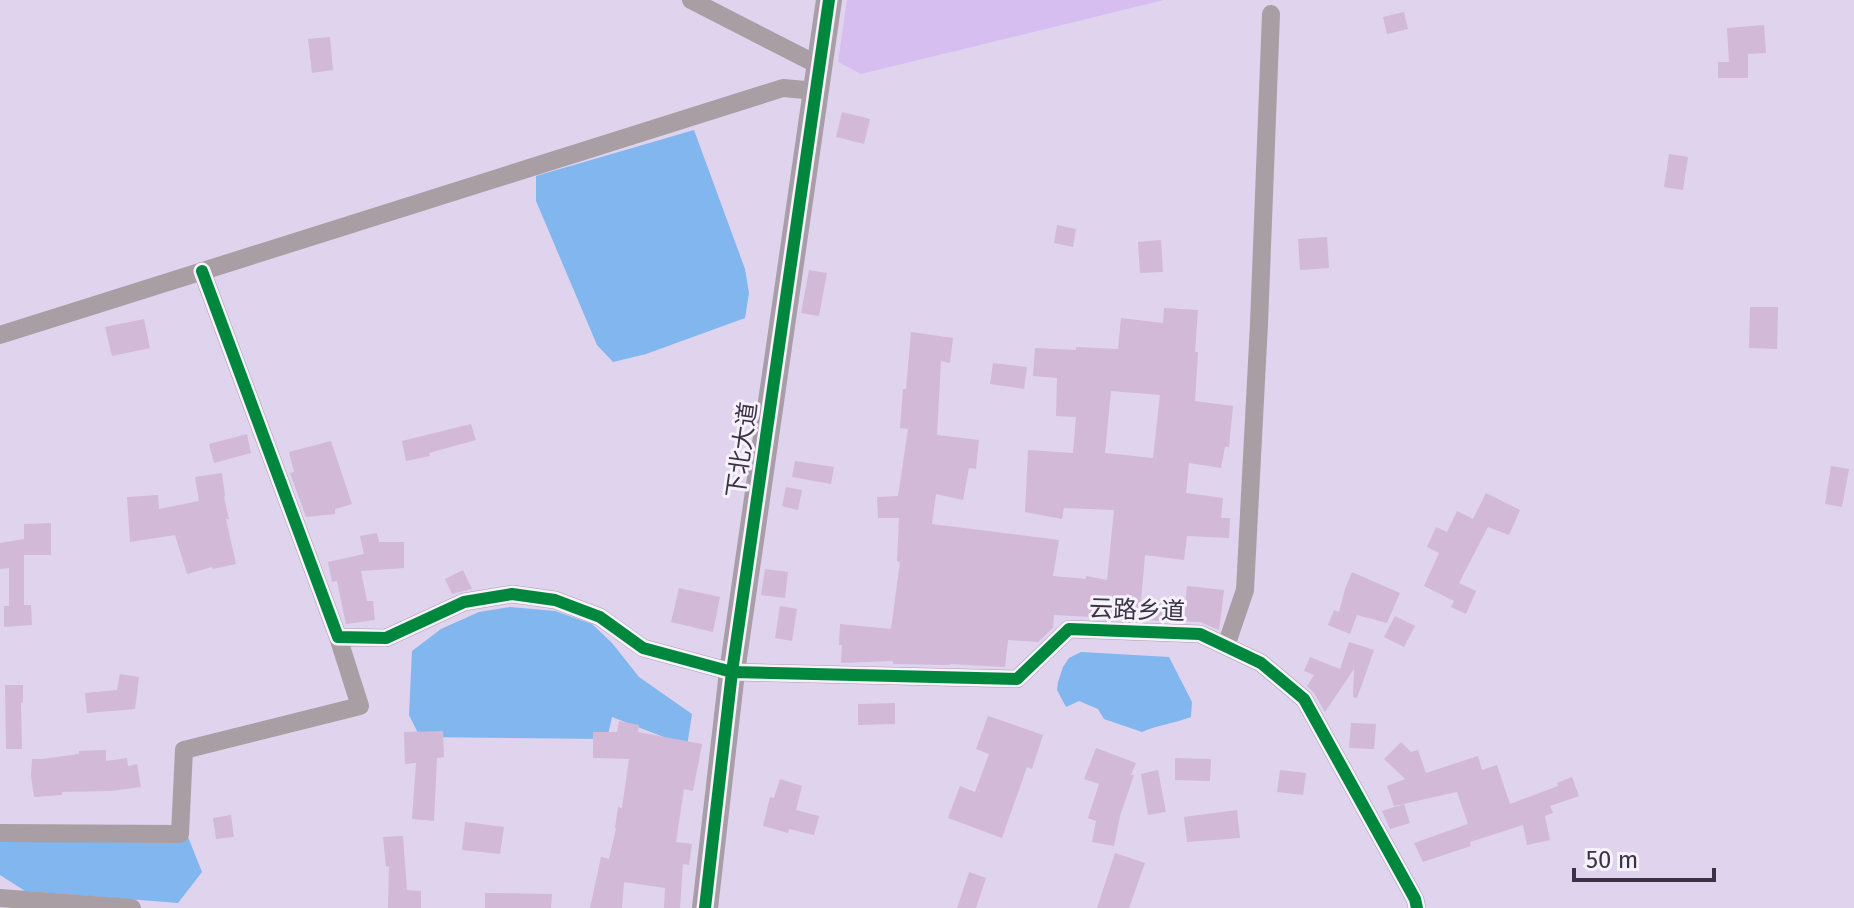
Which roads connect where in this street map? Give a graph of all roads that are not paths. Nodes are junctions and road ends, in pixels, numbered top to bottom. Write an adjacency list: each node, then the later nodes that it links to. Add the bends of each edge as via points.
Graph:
1 (691, 0): 4 (street)
2 (829, 0): 4 (street, 下北大道)
3 (1271, 14): 8 (street, via 1245,590)
4 (818, 78): 5 (street); 9 (street, 下北大道)
5 (202, 271): 6 (street); 7 (street)
6 (0, 335)
7 (338, 637): 9 (street, 云路乡道, via 386,638 464,602 512,594 555,600 600,617 643,648); 10 (street, via 360,706 184,750 180,834)
8 (1226, 646): 9 (street, 云路乡道, via 1200,634 1069,629 1017,679); 14 (street, 云路乡道, via 1261,663 1304,699)
9 (732, 672): 13 (street, 下北大道)
10 (0, 833)
11 (0, 898): 12 (street)
12 (132, 908)
13 (705, 908)
14 (1417, 908)

